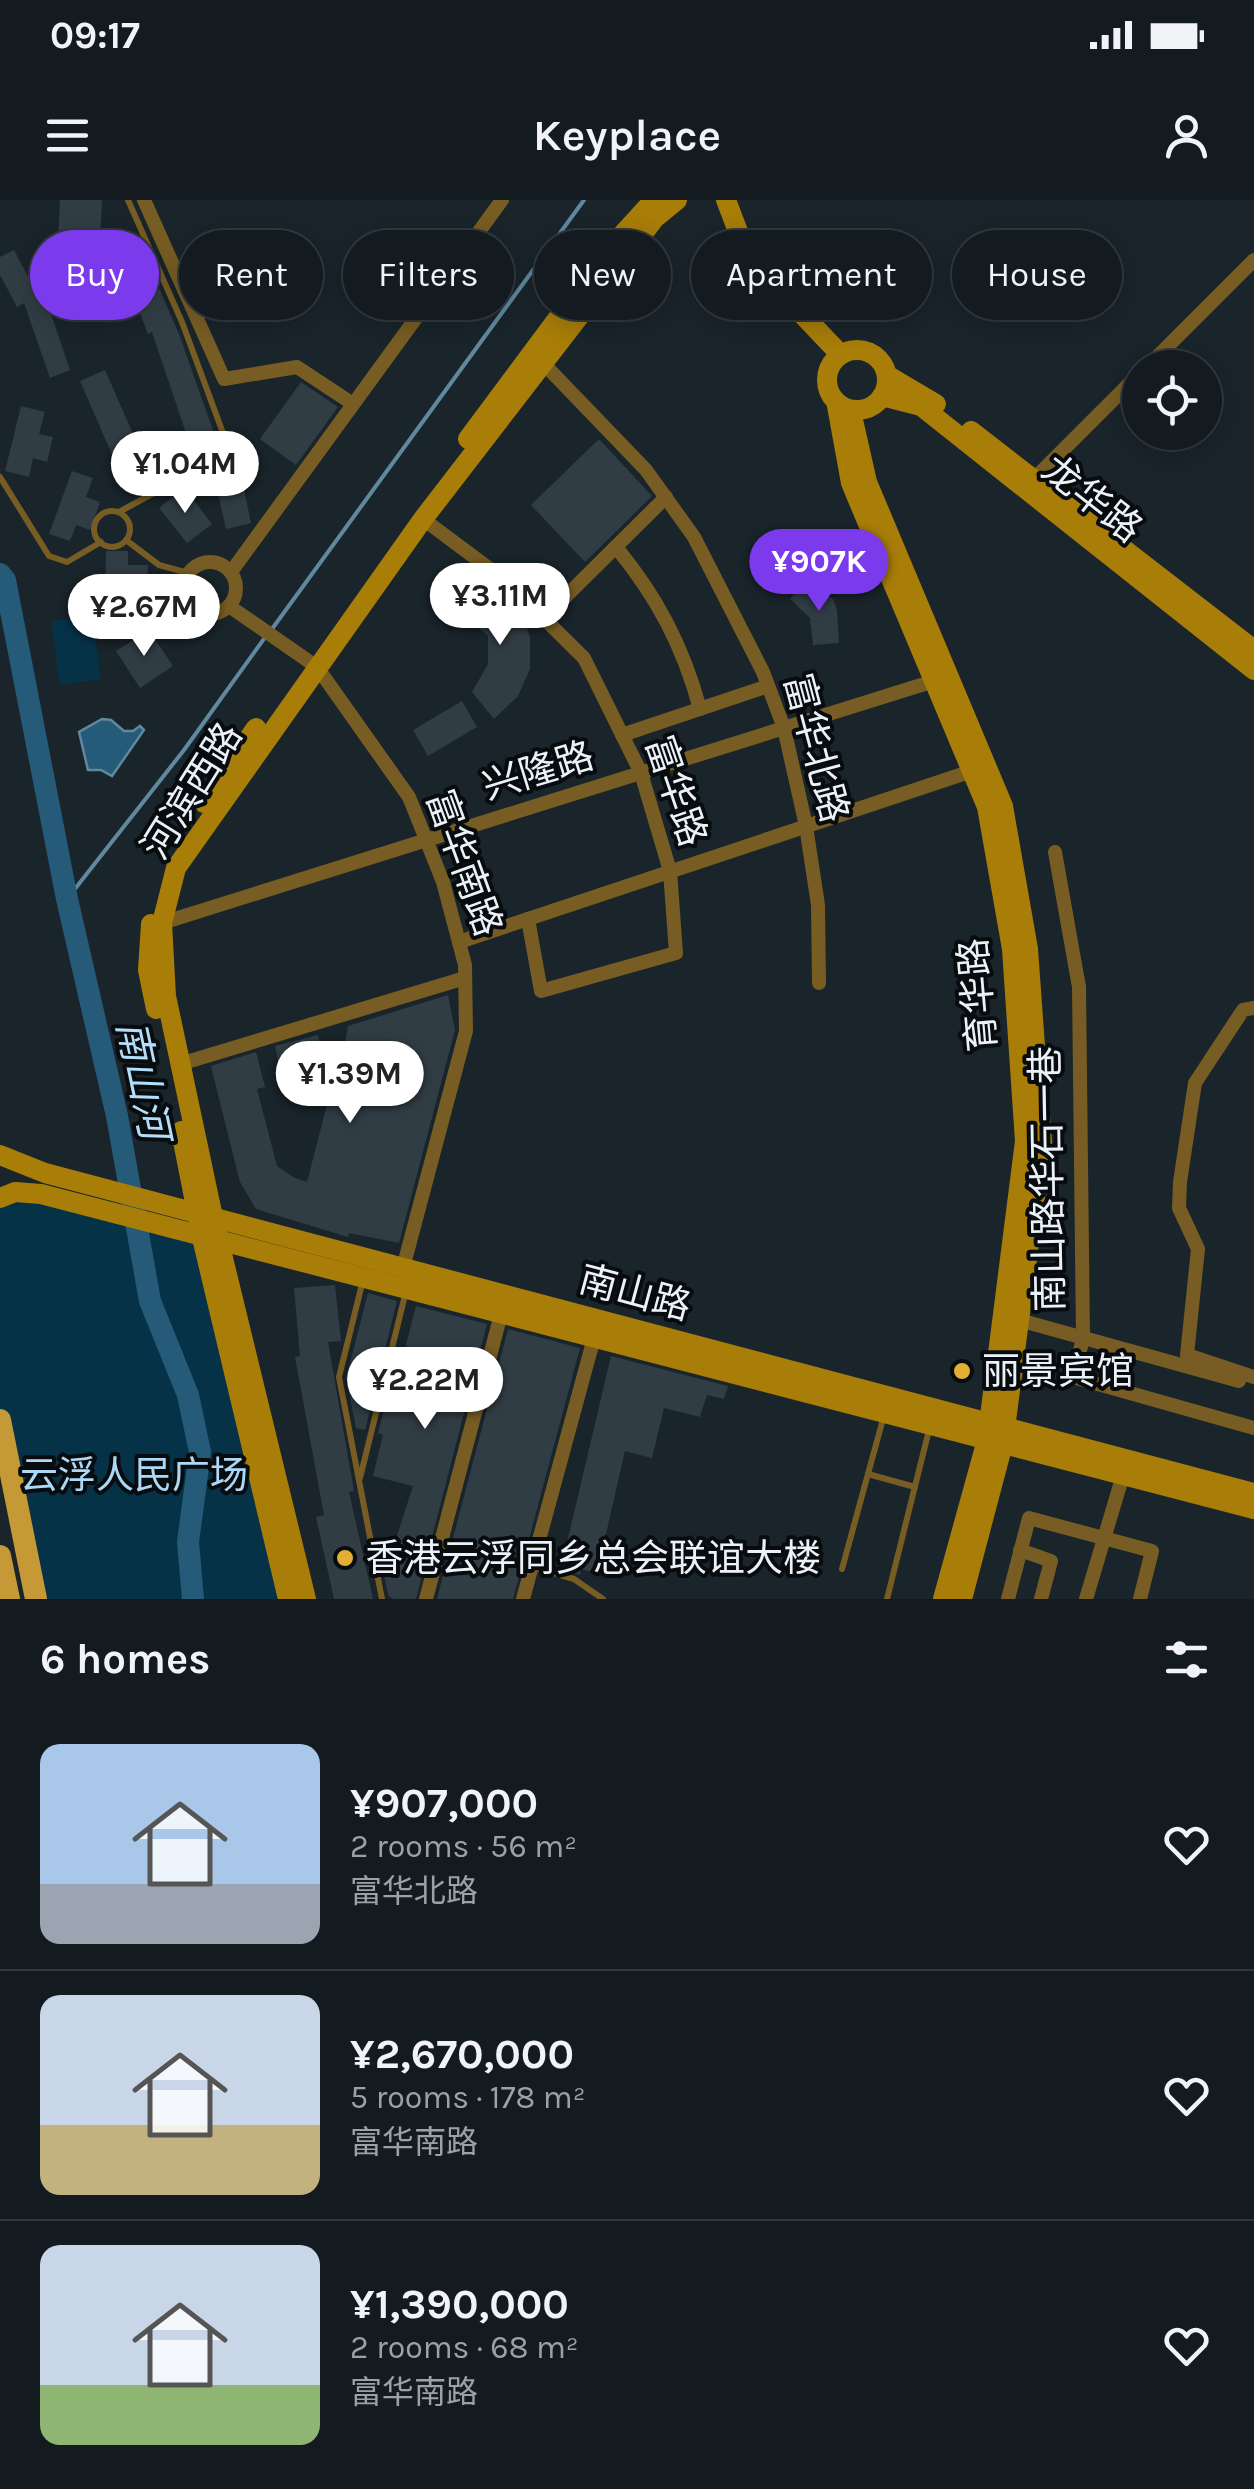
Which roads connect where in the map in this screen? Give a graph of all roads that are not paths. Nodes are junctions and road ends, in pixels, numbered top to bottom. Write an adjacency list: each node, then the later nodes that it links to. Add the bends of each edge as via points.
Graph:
1 (128, 200): 19 (lane, via 230,452)
2 (144, 200): 14 (street, via 224,378 297,367)
3 (502, 200): 14 (street)
4 (654, 200): 29 (street, 河滨西路, via 610,248)
5 (676, 200): 10 (street, 河滨西路)
6 (726, 200): 9 (street, 龙华路, via 762,272)
7 (1254, 260): 8 (street)
8 (1164, 350)
9 (840, 354): 11 (street, 龙华路, via 867,351); 15 (street, via 826,378)
10 (544, 362): 18 (street, 富华北路); 20 (street, 河滨西路)
11 (887, 375): 13 (street); 17 (street, 龙华路, via 925,395)
12 (1122, 391): 17 (street)
13 (882, 396): 15 (street, via 871,407); 30 (street, 龙华路, via 921,406)
14 (352, 404): 24 (street)
15 (843, 408): 31 (street, 育华路, via 852,483); 58 (street, 育华路, via 1003,806 1028,949 1042,1143)
16 (0, 476): 22 (lane, via 48,556 67,562)
17 (1034, 479): 28 (street, 龙华路)
18 (666, 497): 23 (street); 32 (street, 富华北路, via 694,537)
19 (119, 512): 21 (lane, via 130,526); 22 (lane, via 97,520)
20 (424, 519): 27 (street, 富华路); 29 (street, 河滨西路)
21 (126, 540): 22 (lane, via 114,546); 25 (lane, via 158,564)
22 (101, 542)
23 (616, 547): 27 (street); 33 (street, via 668,620)
24 (231, 572): 25 (street, via 210,561); 26 (street)
25 (188, 574): 26 (street, via 185,595 196,610)
26 (235, 610): 29 (street, 富华南路)
27 (544, 618): 35 (street, 富华路, via 584,658)
28 (1254, 650)
29 (306, 660): 39 (street, 富华南路, via 409,797); 43 (street, 河滨西路, via 176,868); 52 (street, 河滨西路, via 170,855 151,917 148,970)
30 (1254, 670)
31 (934, 681): 34 (street, 兴隆路); 36 (street, 育华路)
32 (768, 686): 33 (street); 34 (street, 富华北路)
33 (700, 709): 35 (street)
34 (784, 728): 37 (street, 兴隆路); 38 (street, 富华北路)
35 (622, 735): 37 (street, 富华路)
36 (972, 771): 38 (street); 63 (street, 育华路, via 987,807 1012,949 1026,1141)
37 (642, 773): 39 (street, 兴隆路); 41 (street, 富华路)
38 (806, 826): 41 (street); 46 (street, 富华北路, via 818,905)
39 (427, 840): 43 (street, 兴隆路); 44 (street, 富华南路)
40 (1055, 852): 60 (street, 南山路华石一巷, via 1078,987)
41 (670, 872): 42 (street); 42 (street, 富华路, via 676,953 540,991)
42 (528, 918): 44 (street)
43 (162, 923): 48 (street, 河滨西路, via 166,996)
44 (459, 942): 45 (street, 富华南路)
45 (465, 978): 48 (street); 54 (street, 富华南路, via 466,1031)
46 (819, 984)
47 (1254, 1008): 61 (street, via 1243,1010 1195,1083 1179,1208 1198,1250 1188,1355)
48 (180, 1064): 52 (street, 河滨西路)
49 (0, 1155): 50 (street, 南山路)
50 (43, 1183): 51 (street, 南山路); 52 (street, 南山路); 53 (street, 南山路)
51 (0, 1198)
52 (205, 1215): 53 (street, 河滨西路); 54 (street, 南山路)
53 (212, 1240): 55 (street, 南山路); 84 (street, 河滨西路); 85 (street, 河滨西路)
54 (402, 1268): 66 (street, 南山路)
55 (364, 1279): 56 (street, 南山路); 73 (lane, via 339,1377)
56 (407, 1290): 57 (street, 南山路); 73 (lane)
57 (501, 1314): 59 (street, 南山路); 87 (street)
58 (1019, 1320): 60 (street); 63 (street, 育华路)
59 (594, 1338): 64 (street, 南山路); 80 (street)
60 (1083, 1339): 62 (street); 67 (street, 南山路华石一巷, via 1073,1378)
61 (1254, 1377)
62 (1254, 1385)
63 (1002, 1388): 66 (street); 68 (street, 育华路); 69 (street)
64 (885, 1413): 66 (street, 南山路); 70 (lane)
65 (0, 1420): 83 (main road)
66 (943, 1422): 68 (street, 南山路); 72 (street, via 966,1445); 74 (lane)
67 (1254, 1428)
68 (996, 1433): 69 (street, 南山路); 72 (street, 育华路)
69 (1037, 1444): 71 (street, 南山路); 72 (street); 75 (street, 南山路)
70 (868, 1474): 74 (lane); 81 (lane)
71 (1124, 1475): 76 (street, 南山路); 77 (street)
72 (984, 1480): 91 (street, 育华路); 92 (street, 育华路)
73 (359, 1481): 86 (lane)
74 (915, 1487): 90 (lane)
75 (1254, 1493)
76 (1254, 1509)
77 (1104, 1538): 78 (street, via 1028,1518); 95 (street); 96 (street, via 1152,1552)
78 (1020, 1550): 93 (street); 94 (street, via 1051,1560)
79 (0, 1556): 82 (main road)
80 (532, 1566): 88 (street); 89 (lane, via 574,1579)
81 (842, 1569)
82 (9, 1599)
83 (36, 1599)
84 (288, 1599)
85 (306, 1599)
86 (382, 1599)
87 (426, 1599)
88 (523, 1599)
89 (603, 1599)
90 (887, 1599)
91 (943, 1599)
92 (962, 1599)
93 (1008, 1599)
94 (1041, 1599)
95 (1086, 1599)
96 (1140, 1599)

